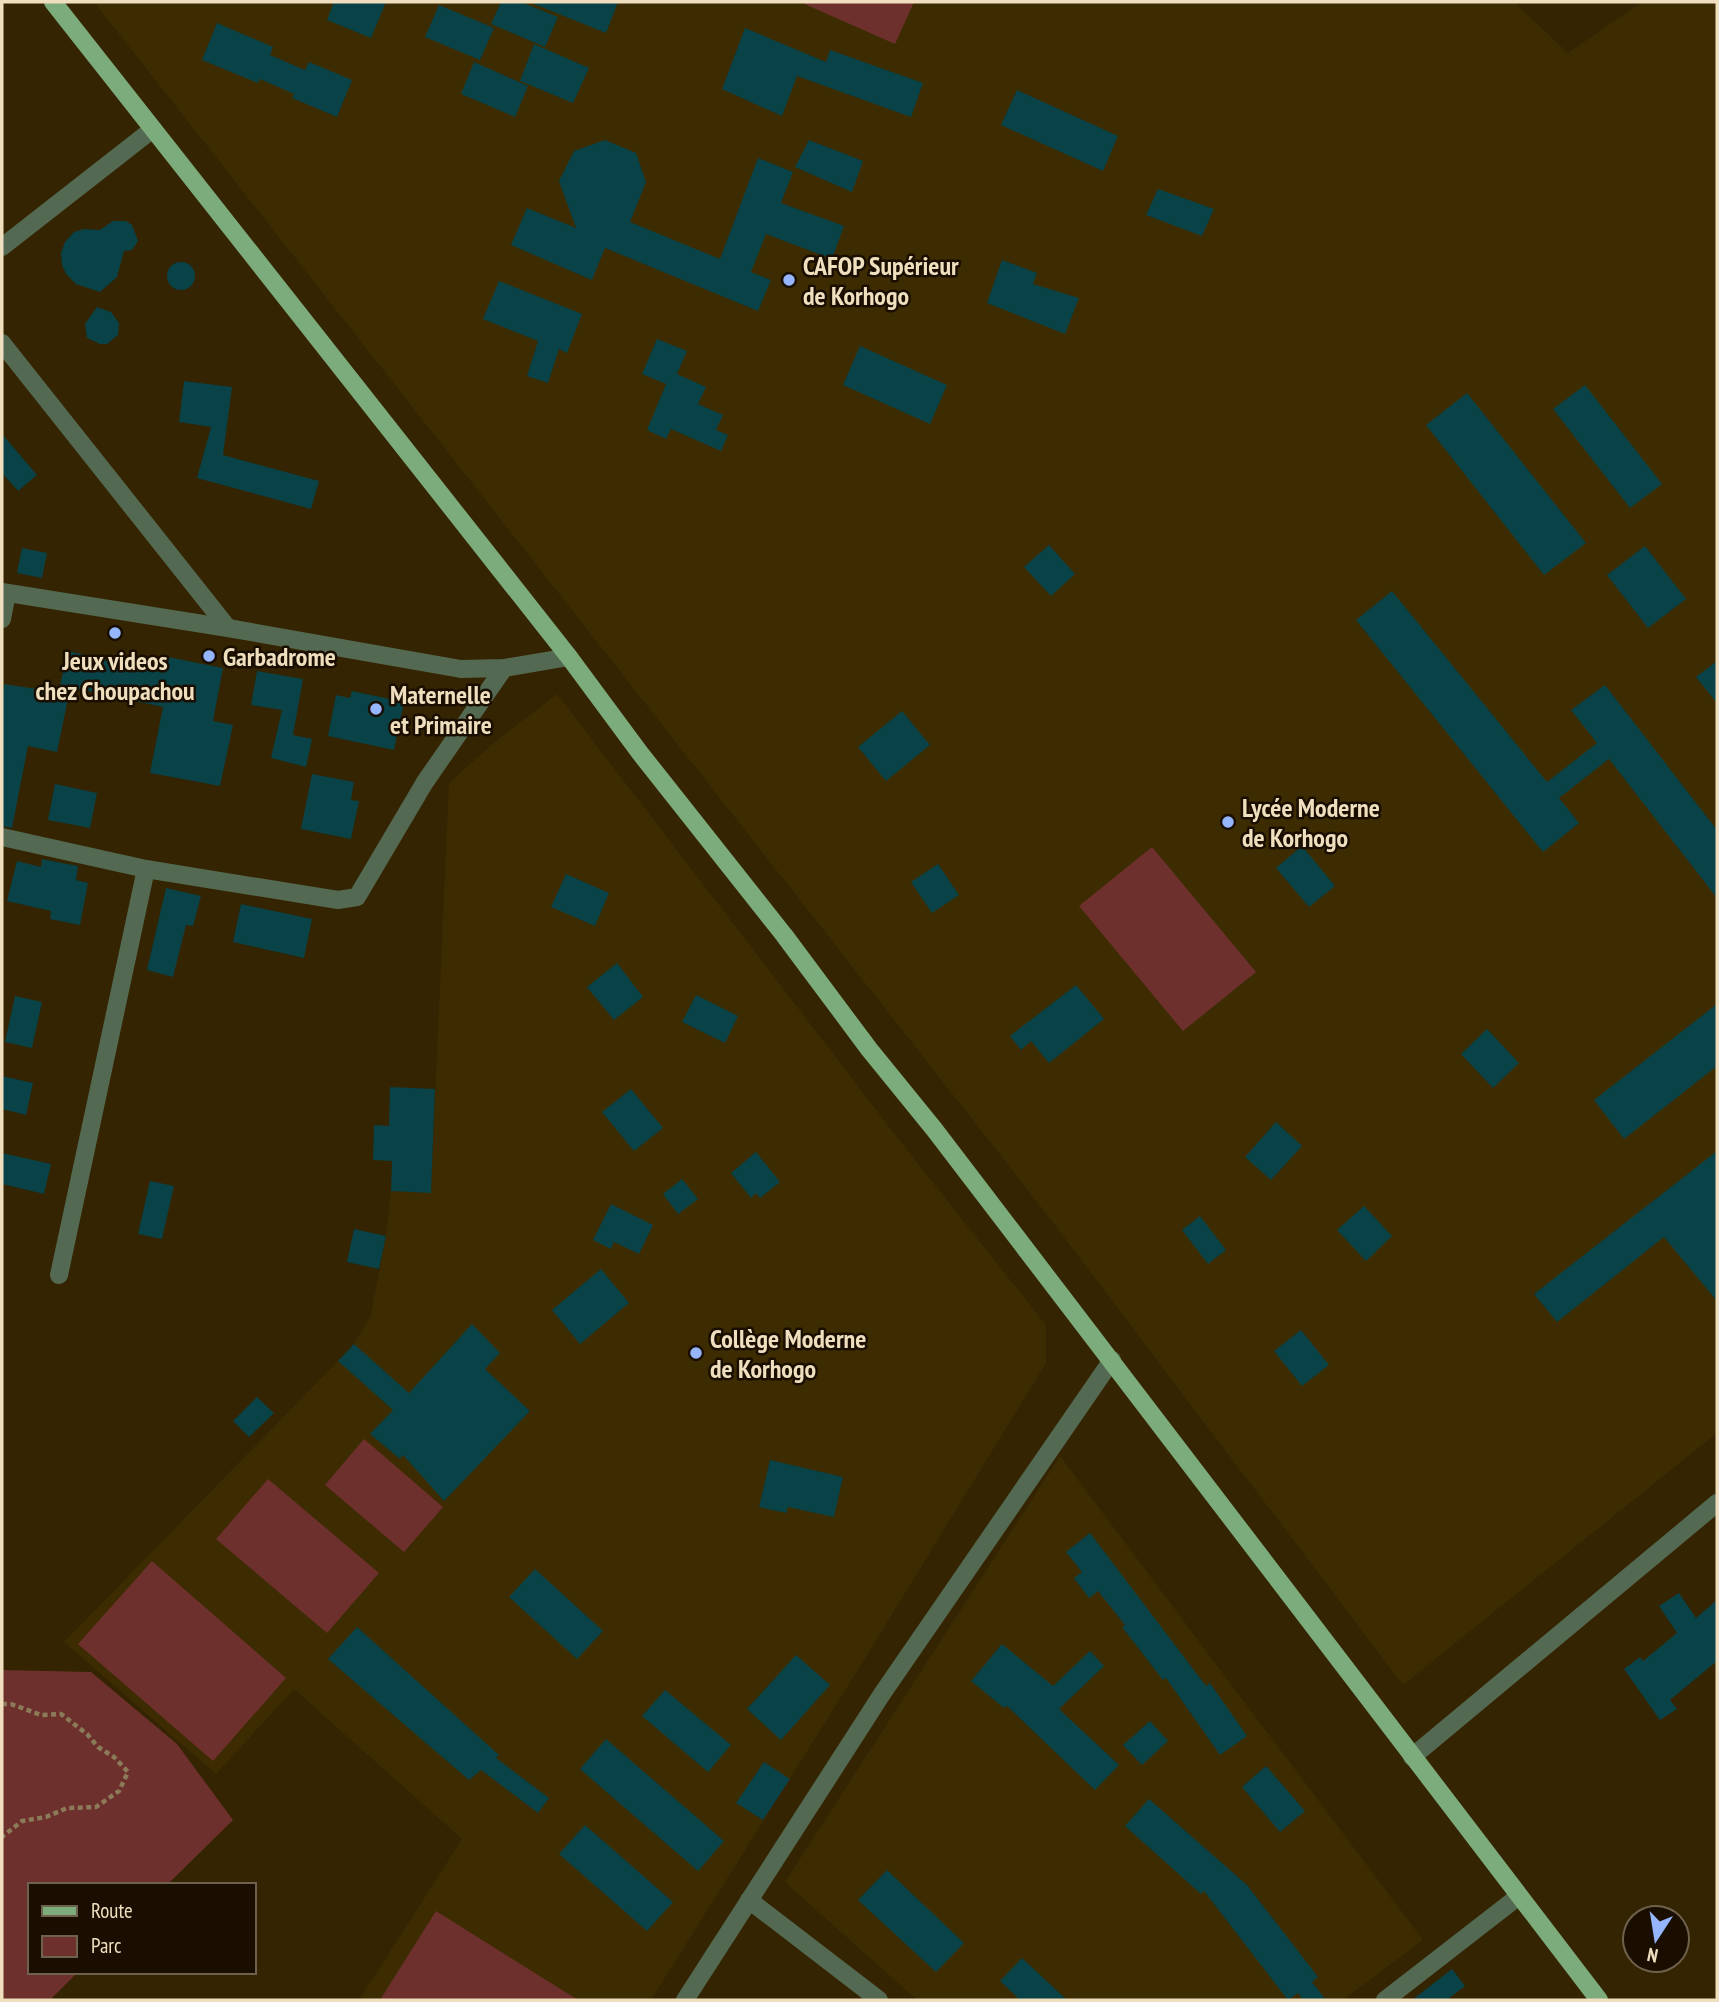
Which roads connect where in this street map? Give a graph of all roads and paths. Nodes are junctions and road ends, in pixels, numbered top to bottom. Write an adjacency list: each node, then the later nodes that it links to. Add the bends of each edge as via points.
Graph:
1 (53, 2): 2 (main road)
2 (153, 129): 3 (street); 8 (main road)
3 (2, 247)
4 (2, 343): 7 (street)
5 (4, 592): 6 (street); 7 (street)
6 (2, 619)
7 (228, 628): 9 (street, via 461,669)
8 (569, 657): 9 (street); 13 (main road)
9 (504, 668): 11 (street, via 425,782 357,897 338,900)
10 (2, 836): 11 (street)
11 (146, 869): 12 (street)
12 (59, 1276)
13 (1112, 1360): 16 (main road); 19 (street, via 882,1694)
14 (1716, 1506): 16 (street)
15 (2, 1704): 17 (path, via 41,1715 61,1714 128,1772 119,1791 96,1807 67,1808 22,1821)
16 (1412, 1757): 18 (main road)
17 (2, 1838)
18 (1520, 1896): 22 (street); 23 (main road)
19 (749, 1900): 20 (street); 21 (street)
20 (685, 2000)
21 (879, 2000)
22 (1385, 2000)
23 (1599, 2000)

